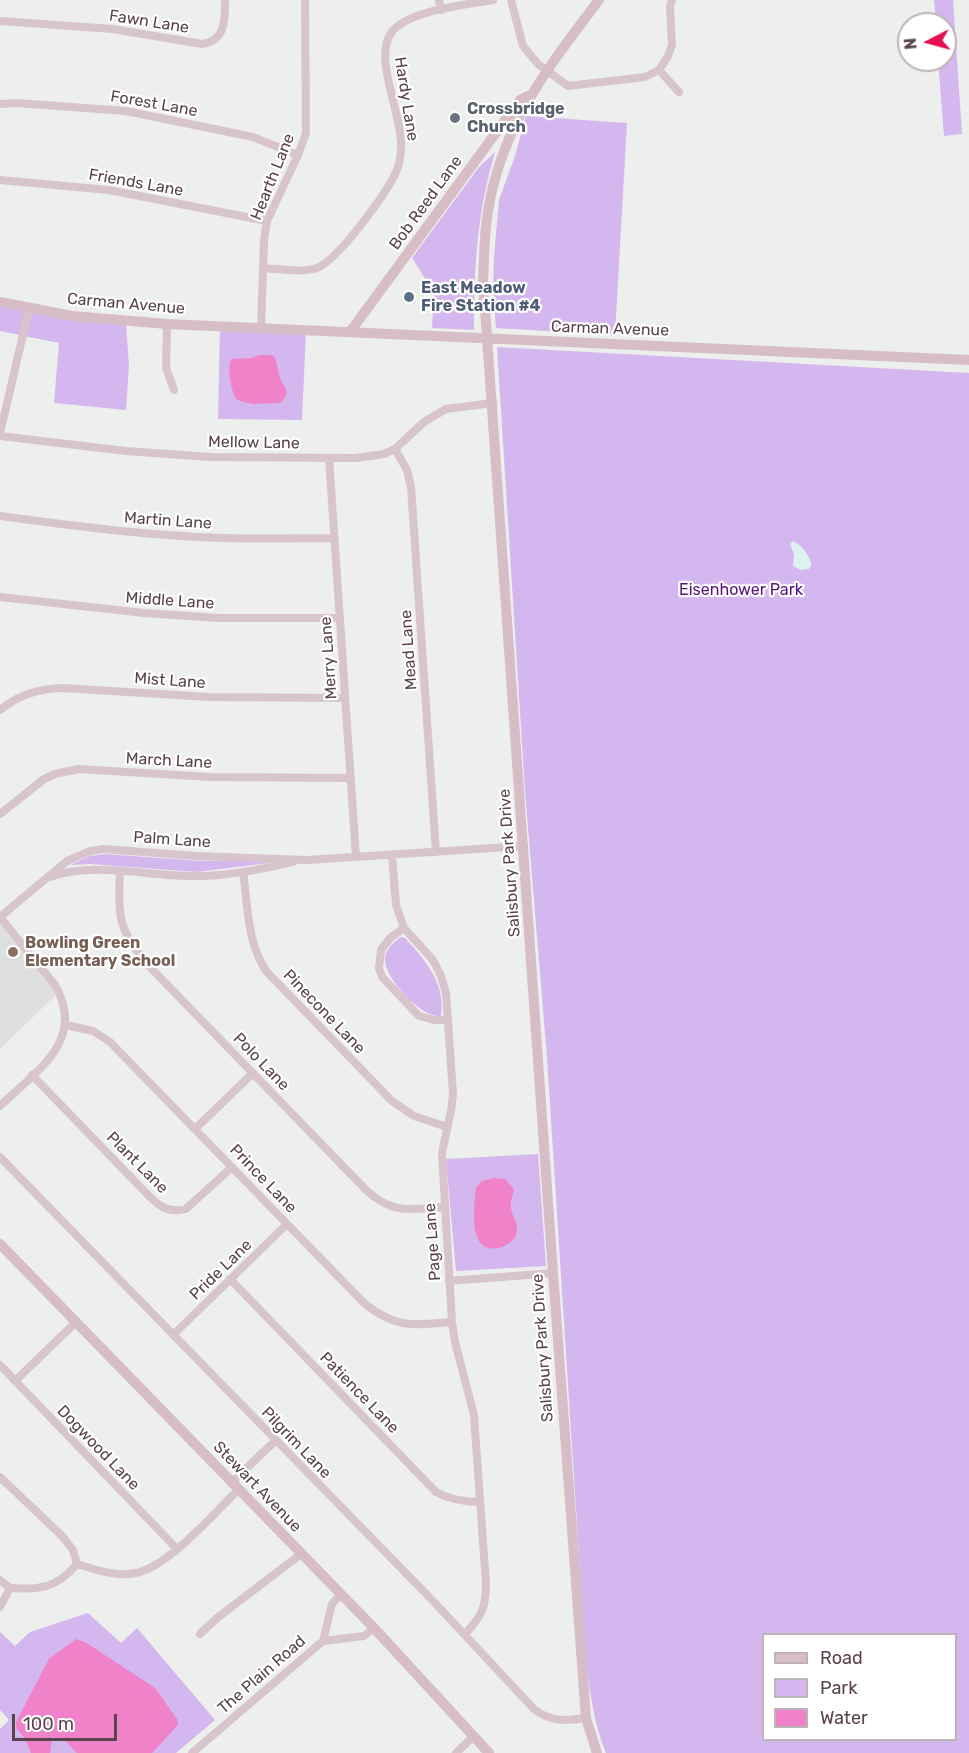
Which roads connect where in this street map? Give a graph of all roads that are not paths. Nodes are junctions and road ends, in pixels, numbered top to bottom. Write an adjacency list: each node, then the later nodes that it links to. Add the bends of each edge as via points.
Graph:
1 (225, 0): 9 (street, Fawn Lane, via 223,30 212,41 202,44 113,29)
2 (305, 0): 16 (street, Hearth Lane, via 307,121)
3 (439, 0): 8 (street)
4 (493, 0): 8 (street, Hardy Lane)
5 (511, 0): 10 (street, via 523,46)
6 (599, 0): 10 (main road, Salisbury Park Drive)
7 (672, 0): 11 (street, via 672,45)
8 (441, 10): 20 (street, Hardy Lane, via 404,20 386,45 385,61 402,147 390,184 330,261 302,270)
9 (0, 21)
10 (546, 70): 11 (street, via 568,86 645,77); 13 (main road, Salisbury Park Drive)
11 (659, 70): 12 (street)
12 (679, 92)
13 (530, 95): 15 (main road, Bob Reed Lane, via 520,100); 17 (main road, Salisbury Park Drive)
14 (0, 104): 16 (street, Forest Lane, via 126,111 254,136)
15 (486, 146): 17 (main road, via 496,147); 25 (main road, Bob Reed Lane)
16 (298, 155): 19 (street, Hearth Lane)
17 (503, 155): 26 (main road, Salisbury Park Drive, via 486,226 483,281)
18 (0, 180): 19 (street, Friends Lane, via 109,190)
19 (267, 221): 20 (street, Hearth Lane)
20 (263, 268): 24 (street, Hearth Lane)
21 (0, 302): 22 (main road, Carman Avenue)
22 (29, 309): 23 (main road, Carman Avenue); 30 (street)
23 (167, 324): 24 (main road, Carman Avenue); 28 (street, via 166,368)
24 (261, 329): 25 (main road, Carman Avenue)
25 (350, 332): 26 (main road, Carman Avenue)
26 (488, 338): 27 (main road, Carman Avenue); 29 (main road, Salisbury Park Drive)
27 (969, 360)
28 (174, 390)
29 (493, 403): 31 (street, Mellow Lane, via 438,412); 41 (main road, Salisbury Park Drive)
30 (0, 435): 32 (street, Mellow Lane, via 210,457)
31 (395, 449): 32 (street, Mellow Lane, via 372,456); 42 (street, Mead Lane, via 411,487)
32 (329, 458): 34 (street, Merry Lane)
33 (0, 516): 34 (street, Martin Lane, via 174,535)
34 (334, 538): 36 (street, Merry Lane)
35 (0, 597): 36 (street, Middle Lane, via 219,618)
36 (340, 618): 37 (street, Merry Lane)
37 (345, 698): 38 (street, Mist Lane, via 208,697 63,688 40,689); 39 (street, Merry Lane)
38 (0, 710)
39 (351, 778): 40 (street, March Lane, via 68,770 44,779); 44 (street, Merry Lane)
40 (0, 814)
41 (524, 846): 42 (street, Palm Lane); 63 (main road, Salisbury Park Drive)
42 (436, 852): 43 (street, Palm Lane)
43 (392, 855): 44 (street, Palm Lane); 50 (street, Page Lane, via 396,905)
44 (356, 857): 45 (street, Palm Lane)
45 (307, 860): 47 (street, Palm Lane); 48 (street, Palm Lane, via 104,849 75,856)
46 (120, 872): 47 (street, Palm Lane, via 195,876); 48 (street, Palm Lane, via 74,870); 53 (street, Polo Lane, via 120,920 133,948)
47 (243, 872): 56 (street, Pinecone Lane, via 252,941 266,971 392,1101 414,1116)
48 (44, 879): 49 (street, Palm Lane)
49 (0, 917): 52 (street, via 55,985 62,998)
50 (404, 928): 51 (street, Page Lane, via 441,976); 51 (street, via 381,950 382,977 419,1016)
51 (447, 1020): 56 (street, Page Lane, via 453,1094)
52 (66, 1025): 54 (street, via 58,1047); 57 (street, Prince Lane, via 93,1031 110,1042)
53 (253, 1074): 57 (street); 60 (street, Polo Lane, via 381,1204 401,1210)
54 (32, 1075): 55 (street); 59 (street, Plant Lane, via 164,1208 186,1209)
55 (0, 1106)
56 (447, 1127): 60 (street, Page Lane, via 441,1153)
57 (195, 1129): 59 (street, Prince Lane)
58 (0, 1157): 68 (street, Pilgrim Lane)
59 (232, 1167): 61 (street, Prince Lane)
60 (444, 1207): 65 (street, Page Lane)
61 (287, 1224): 64 (street, Pride Lane); 67 (street, Prince Lane, via 381,1316 408,1325)
62 (0, 1244): 66 (main road, Stewart Avenue)
63 (553, 1273): 65 (street); 86 (main road, Salisbury Park Drive)
64 (230, 1279): 68 (street, Pride Lane); 74 (street, Patience Lane, via 436,1492 459,1501)
65 (449, 1281): 67 (street, Page Lane)
66 (76, 1322): 70 (street); 73 (main road, Stewart Avenue)
67 (452, 1322): 74 (street, Page Lane, via 474,1415)
68 (173, 1335): 71 (street, Pilgrim Lane)
69 (0, 1365): 70 (street, Dogwood Lane)
70 (15, 1381): 75 (street, Dogwood Lane)
71 (275, 1441): 73 (street); 84 (street, Pilgrim Lane)
72 (0, 1477): 77 (street, via 62,1536 74,1550)
73 (235, 1486): 75 (street); 76 (main road, Stewart Avenue)
74 (480, 1502): 84 (street, Page Lane, via 486,1598 483,1610)
75 (177, 1549): 77 (street, via 161,1563 136,1573 110,1573)
76 (301, 1554): 80 (main road, Stewart Avenue); 83 (street)
77 (77, 1564): 79 (street, via 57,1583)
78 (0, 1580): 79 (street)
79 (10, 1588): 81 (street)
80 (340, 1595): 82 (main road, Stewart Avenue); 85 (street, The Plain Road, via 332,1604)
81 (0, 1607)
82 (374, 1628): 85 (street, The Plain Road, via 364,1636); 87 (main road, Stewart Avenue)
83 (200, 1634)
84 (465, 1634): 86 (street, Pilgrim Lane, via 540,1715 559,1720)
85 (323, 1641): 88 (street, The Plain Road)
86 (586, 1718): 91 (main road, Salisbury Park Drive)
87 (474, 1736): 89 (street); 90 (main road, Stewart Avenue)
88 (192, 1753)
89 (456, 1753)
90 (489, 1753)
91 (597, 1753)

